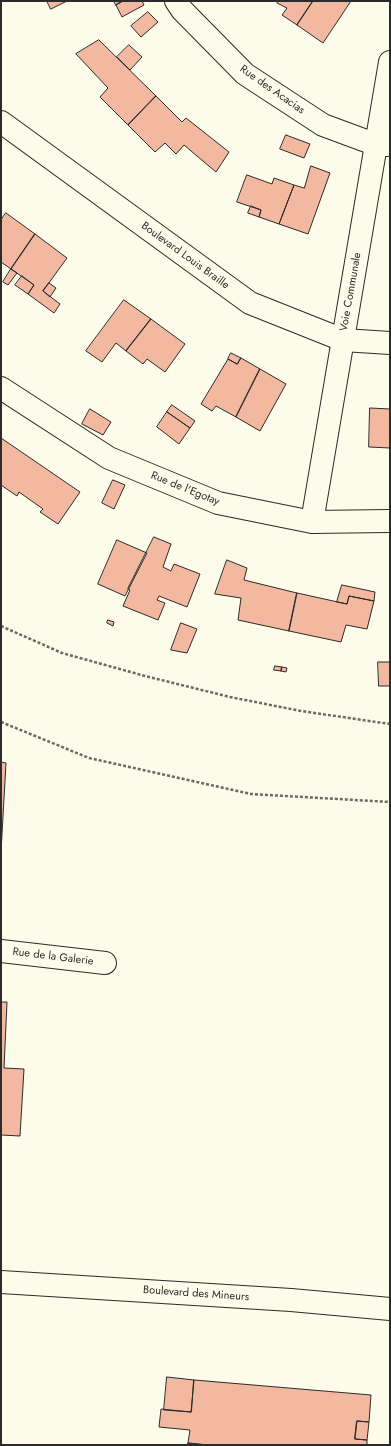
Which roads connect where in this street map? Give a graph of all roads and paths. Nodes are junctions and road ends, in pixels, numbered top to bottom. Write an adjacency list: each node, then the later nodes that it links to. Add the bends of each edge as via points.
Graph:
1 (176, 1): 4 (street, Rue des Acacias, via 245,74 323,125)
2 (390, 62): 4 (street, Voie Communale)
3 (3, 128): 5 (street, Boulevard Louis Braille, via 250,303)
4 (384, 145): 5 (street, Voie Communale)
5 (343, 340): 6 (street, Boulevard Louis Braille); 9 (street, Voie Communale)
6 (390, 343)
7 (1, 388): 9 (street, Rue de l'Egotay, via 110,458 218,503)
8 (390, 520): 9 (street, Rue de l'Egotay)
9 (312, 522)
10 (1, 626): 12 (path, via 62,653 152,678 301,711)
11 (1, 722): 13 (path, via 89,758 251,794)
12 (390, 724)
13 (390, 802)
14 (1, 951): 15 (street, Rue de la Galerie)
15 (105, 963)
16 (1, 1282): 17 (street, Boulevard des Mineurs, via 291,1300)
17 (390, 1309)

